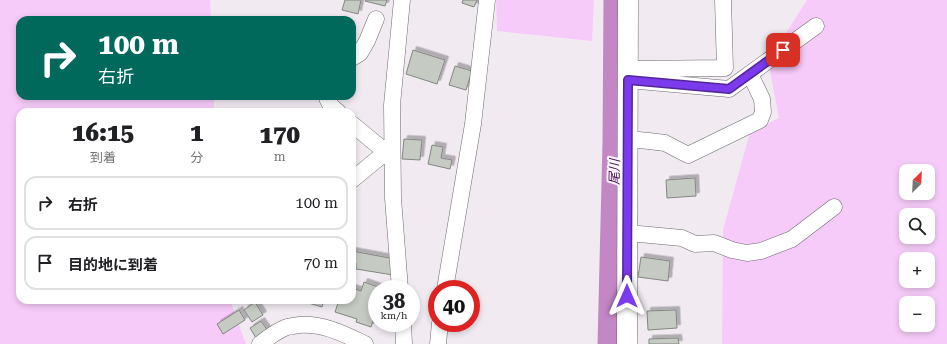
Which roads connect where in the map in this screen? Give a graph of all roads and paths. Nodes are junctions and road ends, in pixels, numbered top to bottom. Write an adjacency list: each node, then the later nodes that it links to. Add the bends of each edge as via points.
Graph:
1 (402, 0): 12 (street)
2 (486, 0): 17 (street, via 473,124)
3 (628, 0): 9 (street)
4 (723, 0): 9 (street, via 725,68)
5 (376, 19): 7 (street, via 367,41)
6 (816, 26): 8 (street)
7 (356, 56)
8 (750, 74): 9 (street, via 729,89); 11 (street, via 762,99 764,112 760,120 688,154 665,144)
9 (628, 75): 11 (street)
10 (356, 127): 12 (street)
11 (628, 139): 15 (street)
12 (389, 154): 13 (street); 16 (street)
13 (356, 177)
14 (834, 207): 15 (street, via 792,239 754,252 746,253 714,244 694,244 682,238)
15 (628, 233): 24 (street)
16 (399, 280)
17 (447, 280)
18 (403, 332): 22 (street)
19 (439, 332): 23 (street)
20 (260, 344): 21 (street, via 276,332 303,325 335,330)
21 (365, 344)
22 (404, 344)
23 (438, 344)
24 (627, 344)

